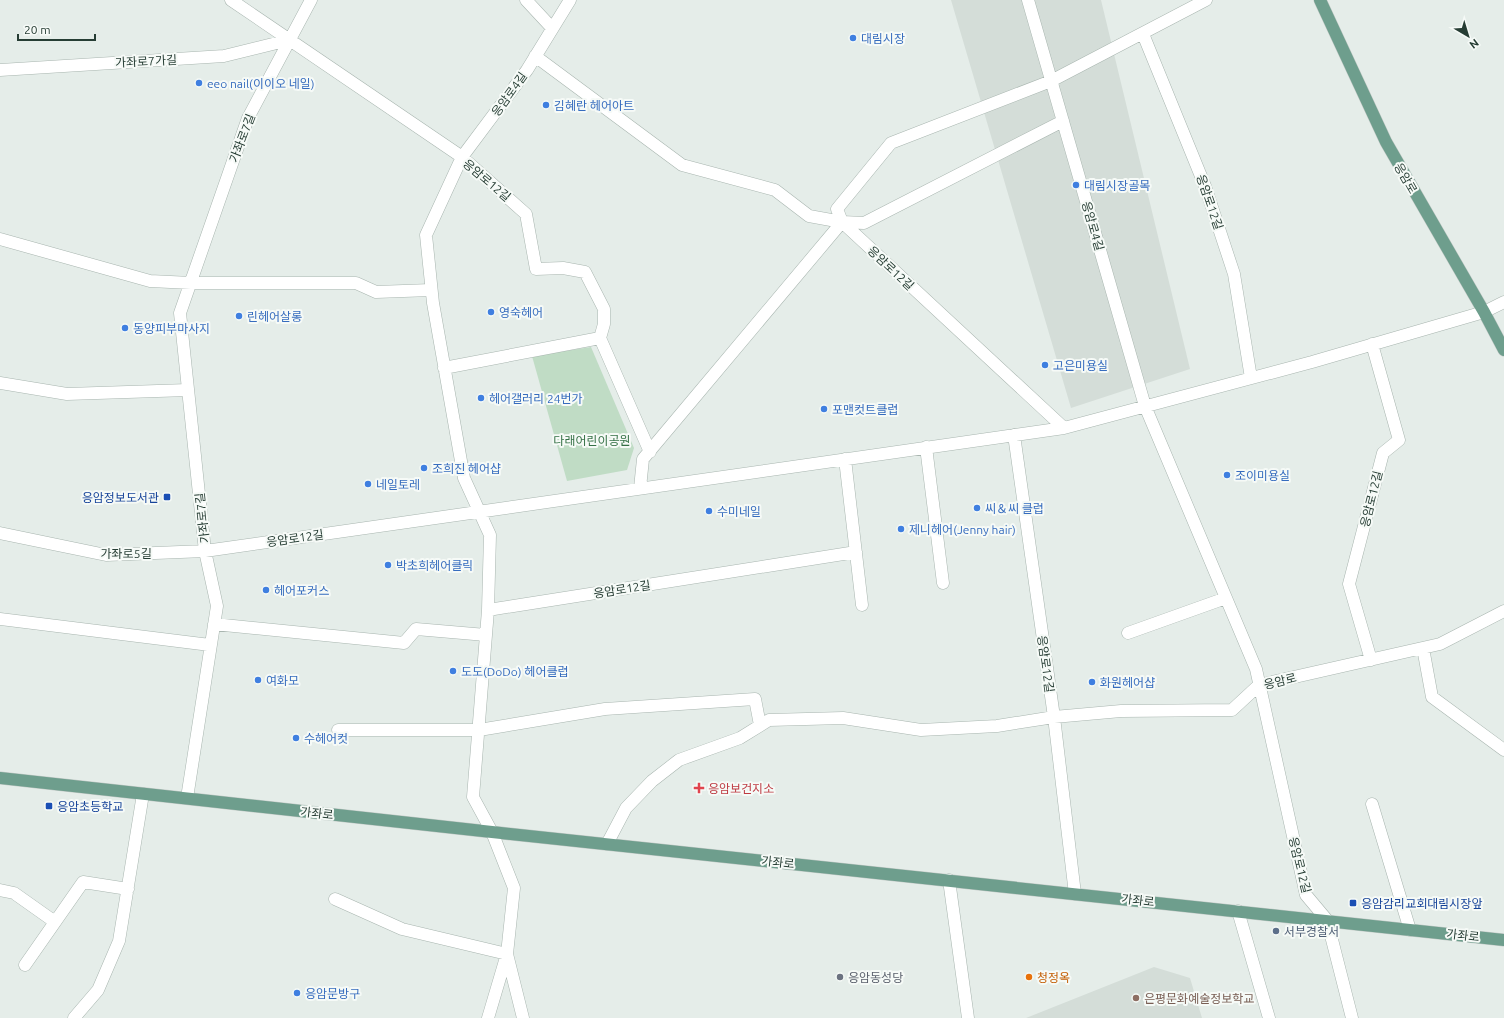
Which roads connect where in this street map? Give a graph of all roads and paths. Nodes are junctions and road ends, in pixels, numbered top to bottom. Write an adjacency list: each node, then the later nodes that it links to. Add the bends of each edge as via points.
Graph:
1 (231, 0): 10 (street)
2 (311, 0): 10 (street, 가좌로7길)
3 (526, 0): 8 (street)
4 (570, 0): 8 (street, 응암로4길)
5 (1028, 0): 13 (street, 응암로4길)
6 (1206, 0): 9 (street)
7 (1320, 0): 21 (main road, 응암로, via 1386,142)
8 (552, 28): 11 (street, 응암로4길)
9 (1143, 34): 13 (street); 26 (street, 응암로12길, via 1205,186 1234,274)
10 (289, 40): 12 (street, 가좌로7가길, via 224,56); 15 (street); 18 (street, 가좌로7길, via 248,118)
11 (535, 56): 15 (street, 응암로4길); 16 (street, via 682,165 775,190 810,216)
12 (0, 70)
13 (1051, 81): 14 (street, 응암로4길); 16 (street, via 891,144 837,209)
14 (1063, 121): 16 (street, via 864,223); 29 (street, 응암로4길)
15 (462, 157): 19 (street, 응암로12길, via 426,235); 22 (street, 응암로12길, via 526,214 536,269 563,268 585,272 604,308 604,324)
16 (842, 222): 30 (street, 응암로12길); 33 (street)
17 (0, 239): 18 (street, via 150,281)
18 (191, 284): 19 (street, via 356,283 376,292); 28 (street, 가좌로7길, via 180,313)
19 (431, 290): 25 (street, 응암로12길)
20 (1504, 302): 21 (street, 응암로12길)
21 (1484, 312): 23 (street, 응암로12길); 24 (main road, 응암로)
22 (600, 338): 25 (street); 33 (street)
23 (1372, 344): 26 (street, 응암로12길); 51 (street, 응암로12길, via 1399,440 1383,453 1349,584)
24 (1504, 350)
25 (444, 368): 36 (street, 응암로12길, via 464,478)
26 (1251, 378): 29 (street, 응암로12길)
27 (0, 383): 28 (street, via 67,394)
28 (188, 390): 38 (street, 가좌로7길)
29 (1145, 406): 30 (street, 응암로12길); 41 (street, 응암로12길)
30 (1064, 428): 31 (street, 응암로12길)
31 (1014, 435): 32 (street, 응암로12길); 53 (street, 응암로12길)
32 (926, 447): 34 (street, 응암로12길); 40 (street)
33 (650, 452): 35 (street, via 644,459)
34 (845, 459): 35 (street, 응암로12길); 39 (street)
35 (640, 488): 36 (street, 응암로12길)
36 (480, 511): 38 (street, 응암로12길); 43 (street, 응암로12길, via 490,535)
37 (0, 532): 38 (street, 가좌로5길, via 106,555)
38 (205, 550): 46 (street, 가좌로7길, via 217,606)
39 (856, 552): 42 (street); 43 (street, 응암로12길)
40 (943, 583)
41 (1226, 598): 47 (street); 52 (street, 응암로12길, via 1256,669)
42 (862, 605)
43 (488, 610): 48 (street)
44 (1504, 611): 50 (street, 응암로, via 1440,644)
45 (0, 619): 49 (street)
46 (214, 624): 48 (street, via 404,643 416,628); 49 (street, 가좌로7길)
47 (1128, 634)
48 (486, 635): 56 (street)
49 (210, 645): 60 (street, 가좌로7길)
50 (1423, 648): 51 (street, 응암로); 57 (street, via 1432,697)
51 (1371, 660): 52 (street, 응암로)
52 (1259, 685): 53 (street, 응암로, via 1232,710 1121,711); 70 (street, 응암로12길, via 1306,895)
53 (1054, 717): 54 (street, via 997,726 921,730 843,718 769,720); 67 (street, 응암로12길)
54 (760, 725): 56 (street, via 755,699 605,709); 63 (street, via 740,738 679,760 652,781 626,808)
55 (338, 730): 56 (street)
56 (479, 730): 62 (street, via 474,797)
57 (1504, 750)
58 (0, 778): 59 (main road, 가좌로)
59 (143, 794): 60 (main road, 가좌로); 65 (street)
60 (187, 798): 62 (main road, 가좌로)
61 (1372, 804): 72 (street)
62 (492, 832): 63 (main road, 가좌로); 74 (street, via 514,888)
63 (607, 844): 64 (main road, 가좌로)
64 (949, 880): 67 (main road, 가좌로); 79 (street)
65 (128, 889): 71 (street, via 83,882); 76 (street, via 119,941 98,990)
66 (0, 890): 71 (street, via 14,893)
67 (1075, 894): 69 (main road, 가좌로)
68 (335, 899): 74 (street, via 402,929)
69 (1238, 911): 70 (main road, 가좌로); 80 (street)
70 (1327, 920): 72 (main road, 가좌로); 81 (street)
71 (55, 922): 75 (street)
72 (1410, 930): 73 (main road, 가좌로)
73 (1504, 940)
74 (507, 954): 77 (street); 78 (street)
75 (25, 965)
76 (74, 1018)
77 (488, 1018)
78 (523, 1018)
79 (968, 1018)
80 (1269, 1018)
81 (1352, 1018)

